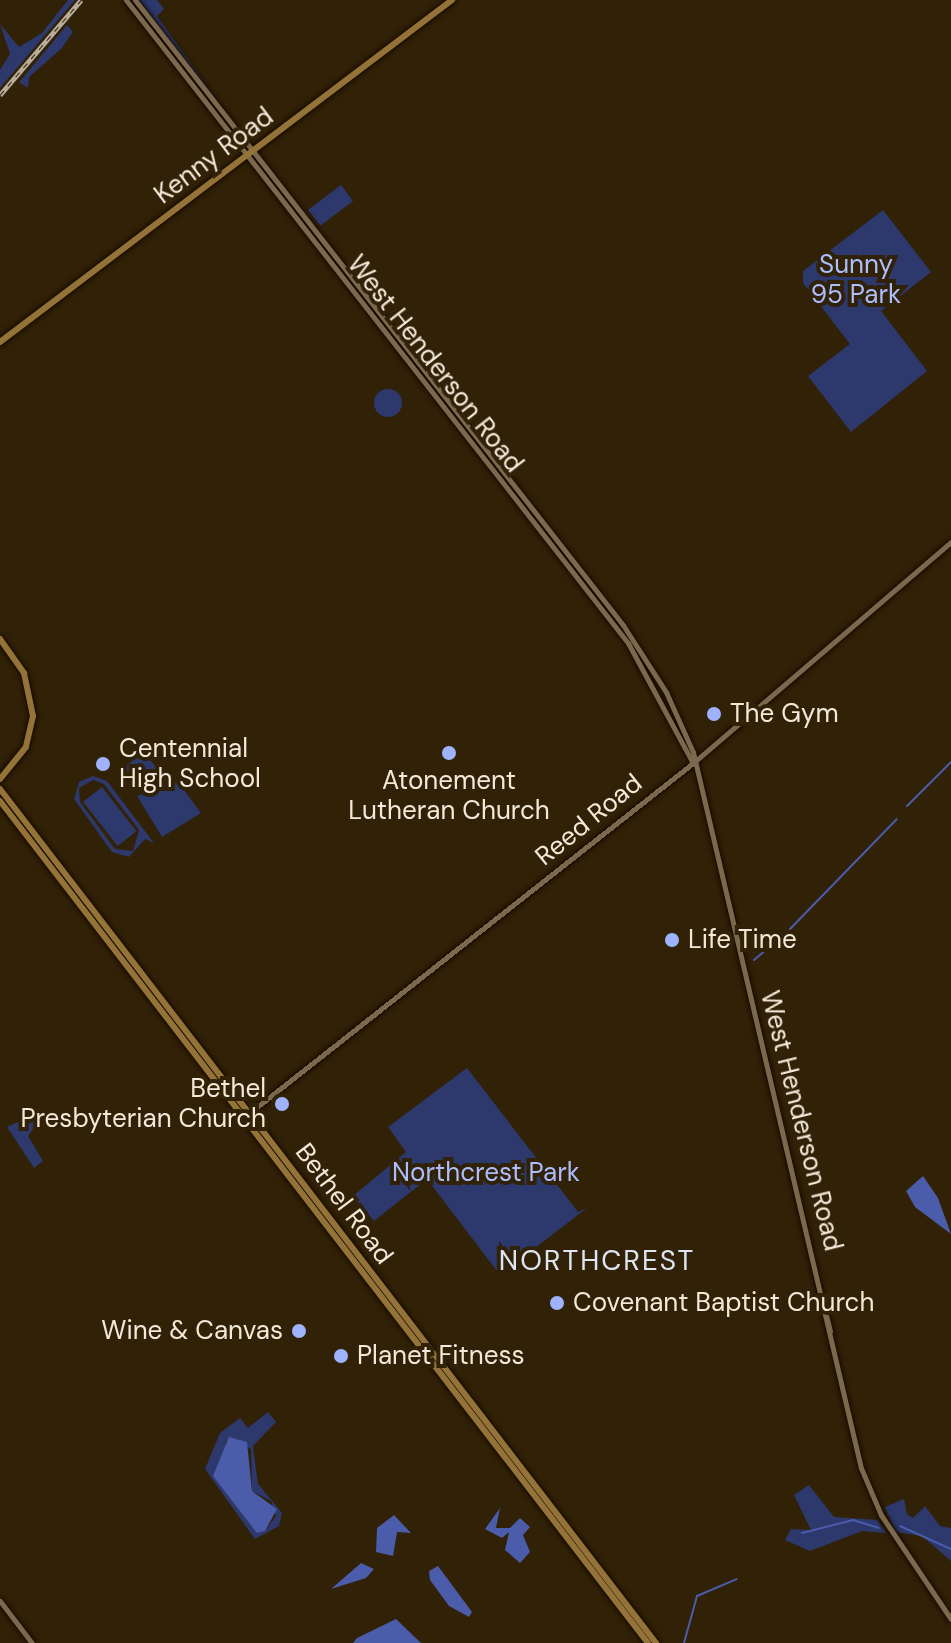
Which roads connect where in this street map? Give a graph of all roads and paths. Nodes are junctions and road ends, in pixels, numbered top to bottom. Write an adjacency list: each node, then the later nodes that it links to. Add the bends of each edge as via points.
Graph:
1 (126, 0): 4 (main road, West Henderson Road)
2 (135, 0): 4 (main road, West Henderson Road)
3 (452, 0): 4 (main road, Kenny Road)
4 (250, 154): 5 (main road, Kenny Road); 9 (main road, West Henderson Road, via 623,625); 10 (main road, West Henderson Road, via 628,643)
5 (0, 342)
6 (951, 542): 10 (main road, Reed Road)
7 (0, 639): 11 (main road, via 24,673 33,708 26,747)
8 (673, 697): 9 (main road)
9 (680, 720): 10 (main road, West Henderson Road)
10 (693, 763): 14 (main road, Reed Road); 16 (main road, West Henderson Road, via 870,1493)
11 (0, 779)
12 (0, 789): 14 (main road, Bethel Road)
13 (0, 801): 14 (main road, Bethel Road)
14 (246, 1115): 18 (main road, Bethel Road); 19 (main road, Bethel Road)
15 (0, 1601): 17 (main road)
16 (951, 1619)
17 (32, 1643)
18 (648, 1643)
19 (656, 1643)

